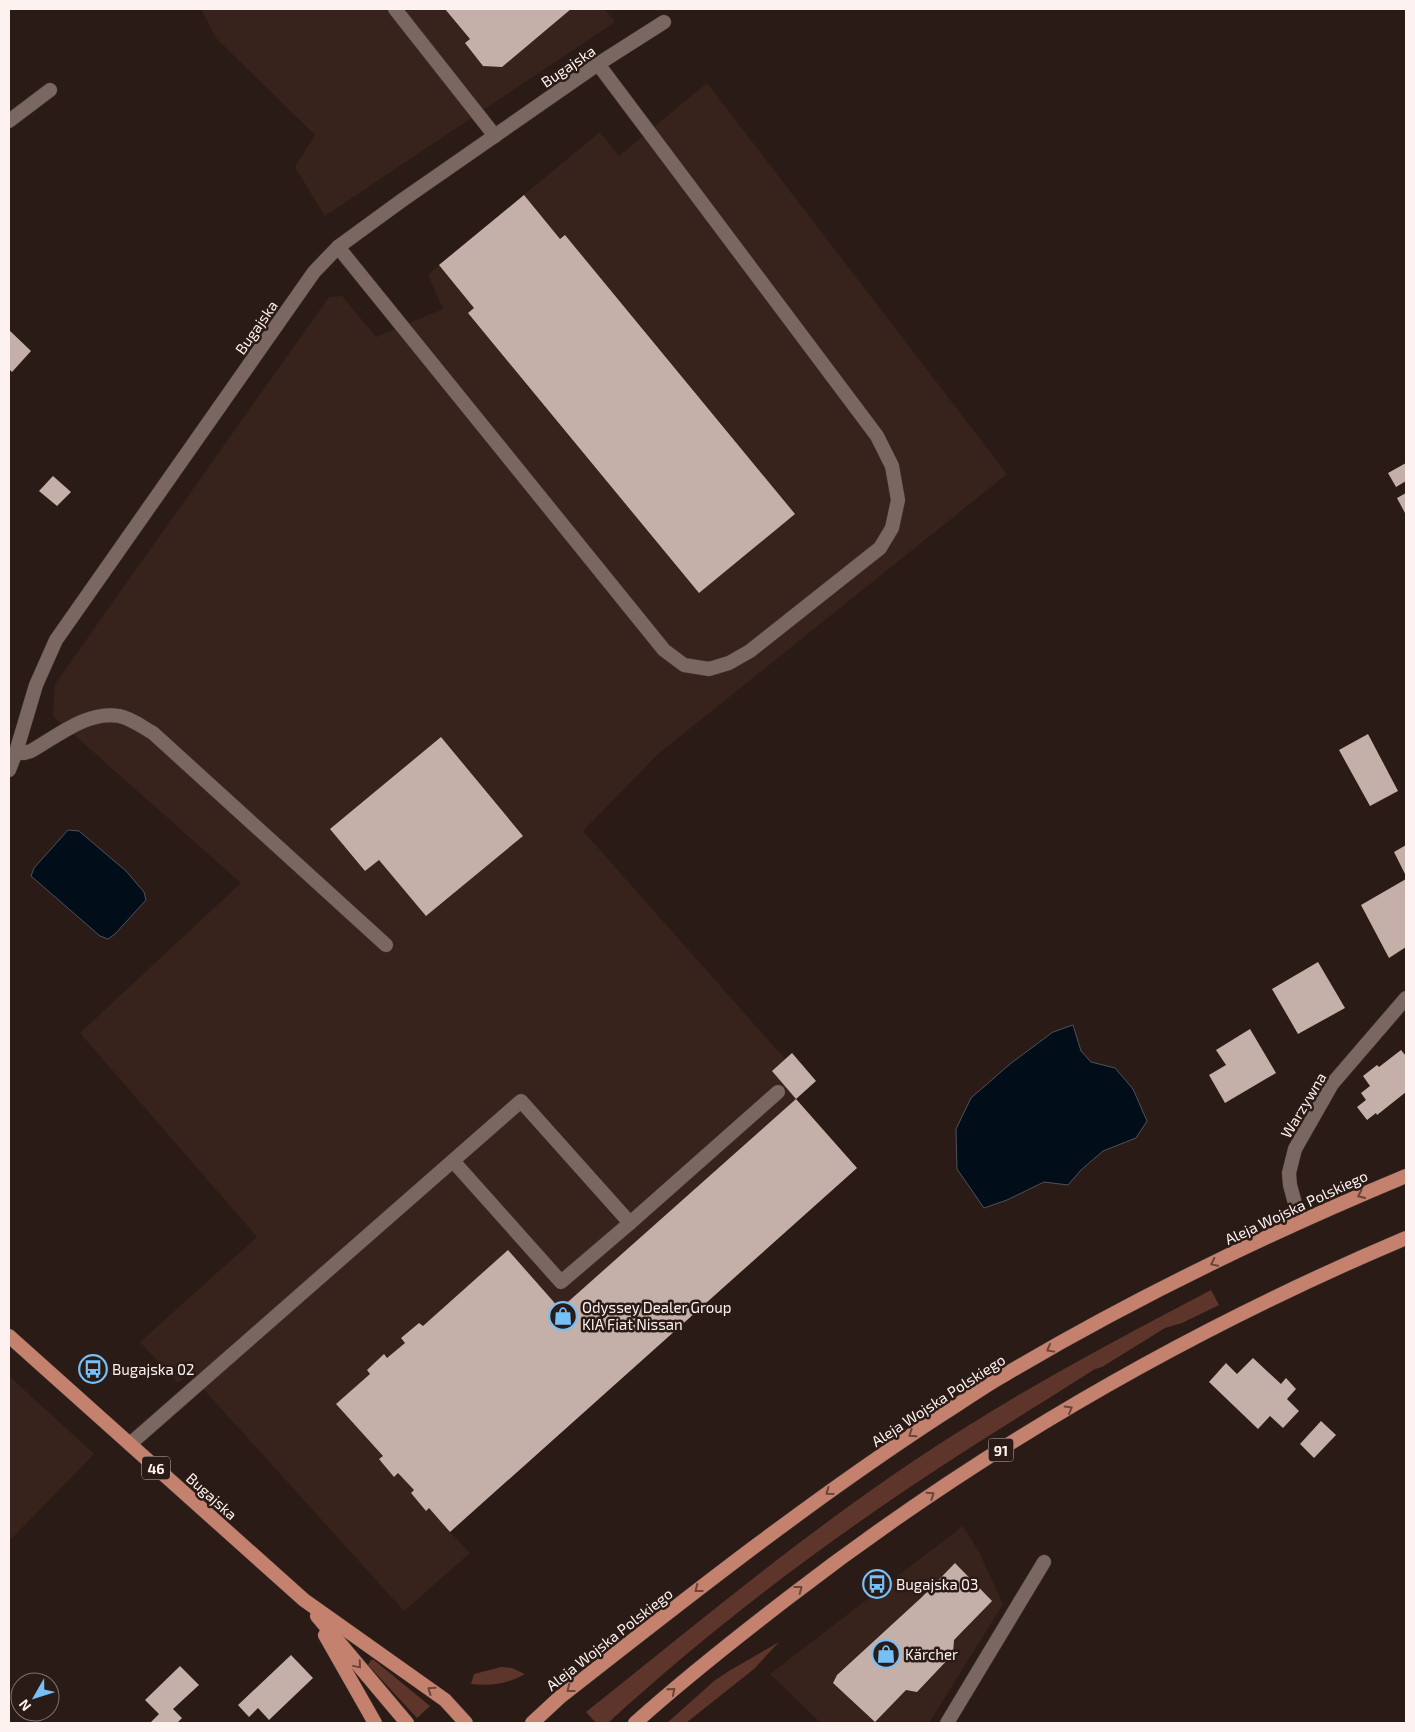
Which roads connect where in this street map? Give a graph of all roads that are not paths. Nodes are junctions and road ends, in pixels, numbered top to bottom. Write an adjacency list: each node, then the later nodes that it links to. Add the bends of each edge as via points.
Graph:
1 (396, 9): 6 (street)
2 (664, 22): 3 (street, Bugajska)
3 (598, 64): 6 (street, Bugajska); 7 (street, via 878,436 892,466 898,500 892,528 880,548 750,651 729,663 708,669 684,665 664,650)
4 (50, 90): 5 (street)
5 (9, 121)
6 (495, 136): 7 (street, Bugajska)
7 (338, 247): 8 (street, Bugajska, via 314,272 56,640 36,685)
8 (16, 752): 9 (street, Bugajska); 10 (street, via 31,751 75,724 103,716 133,720 153,733)
9 (9, 770)
10 (386, 945)
11 (1406, 998): 16 (street, Warzywna, via 1332,1084 1295,1149 1289,1173)
12 (778, 1092): 15 (street)
13 (453, 1161): 15 (street, via 522,1101); 15 (street, via 561,1282); 19 (street)
14 (1406, 1176): 16 (main road, Aleja Wojska Polskiego, one-way to 16)
15 (630, 1222)
16 (1300, 1222): 25 (main road, Aleja Wojska Polskiego, one-way to 25, via 1093,1325 1005,1374 921,1428 722,1571)
17 (1406, 1238): 26 (main road, 91, one-way to 17, via 759,1620 845,1554 937,1490 1173,1349 1253,1307)
18 (9, 1336): 19 (main road, Bugajska / 46)
19 (130, 1444): 21 (main road, Bugajska / 46)
20 (1044, 1562): 27 (street)
21 (304, 1600): 22 (main road, 46); 23 (main road, Bugajska, one-way to 23); 24 (main road, Bugajska / 46, one-way to 21, via 445,1700)
22 (375, 1723)
23 (407, 1723)
24 (466, 1723)
25 (532, 1723)
26 (635, 1723)
27 (946, 1723)

